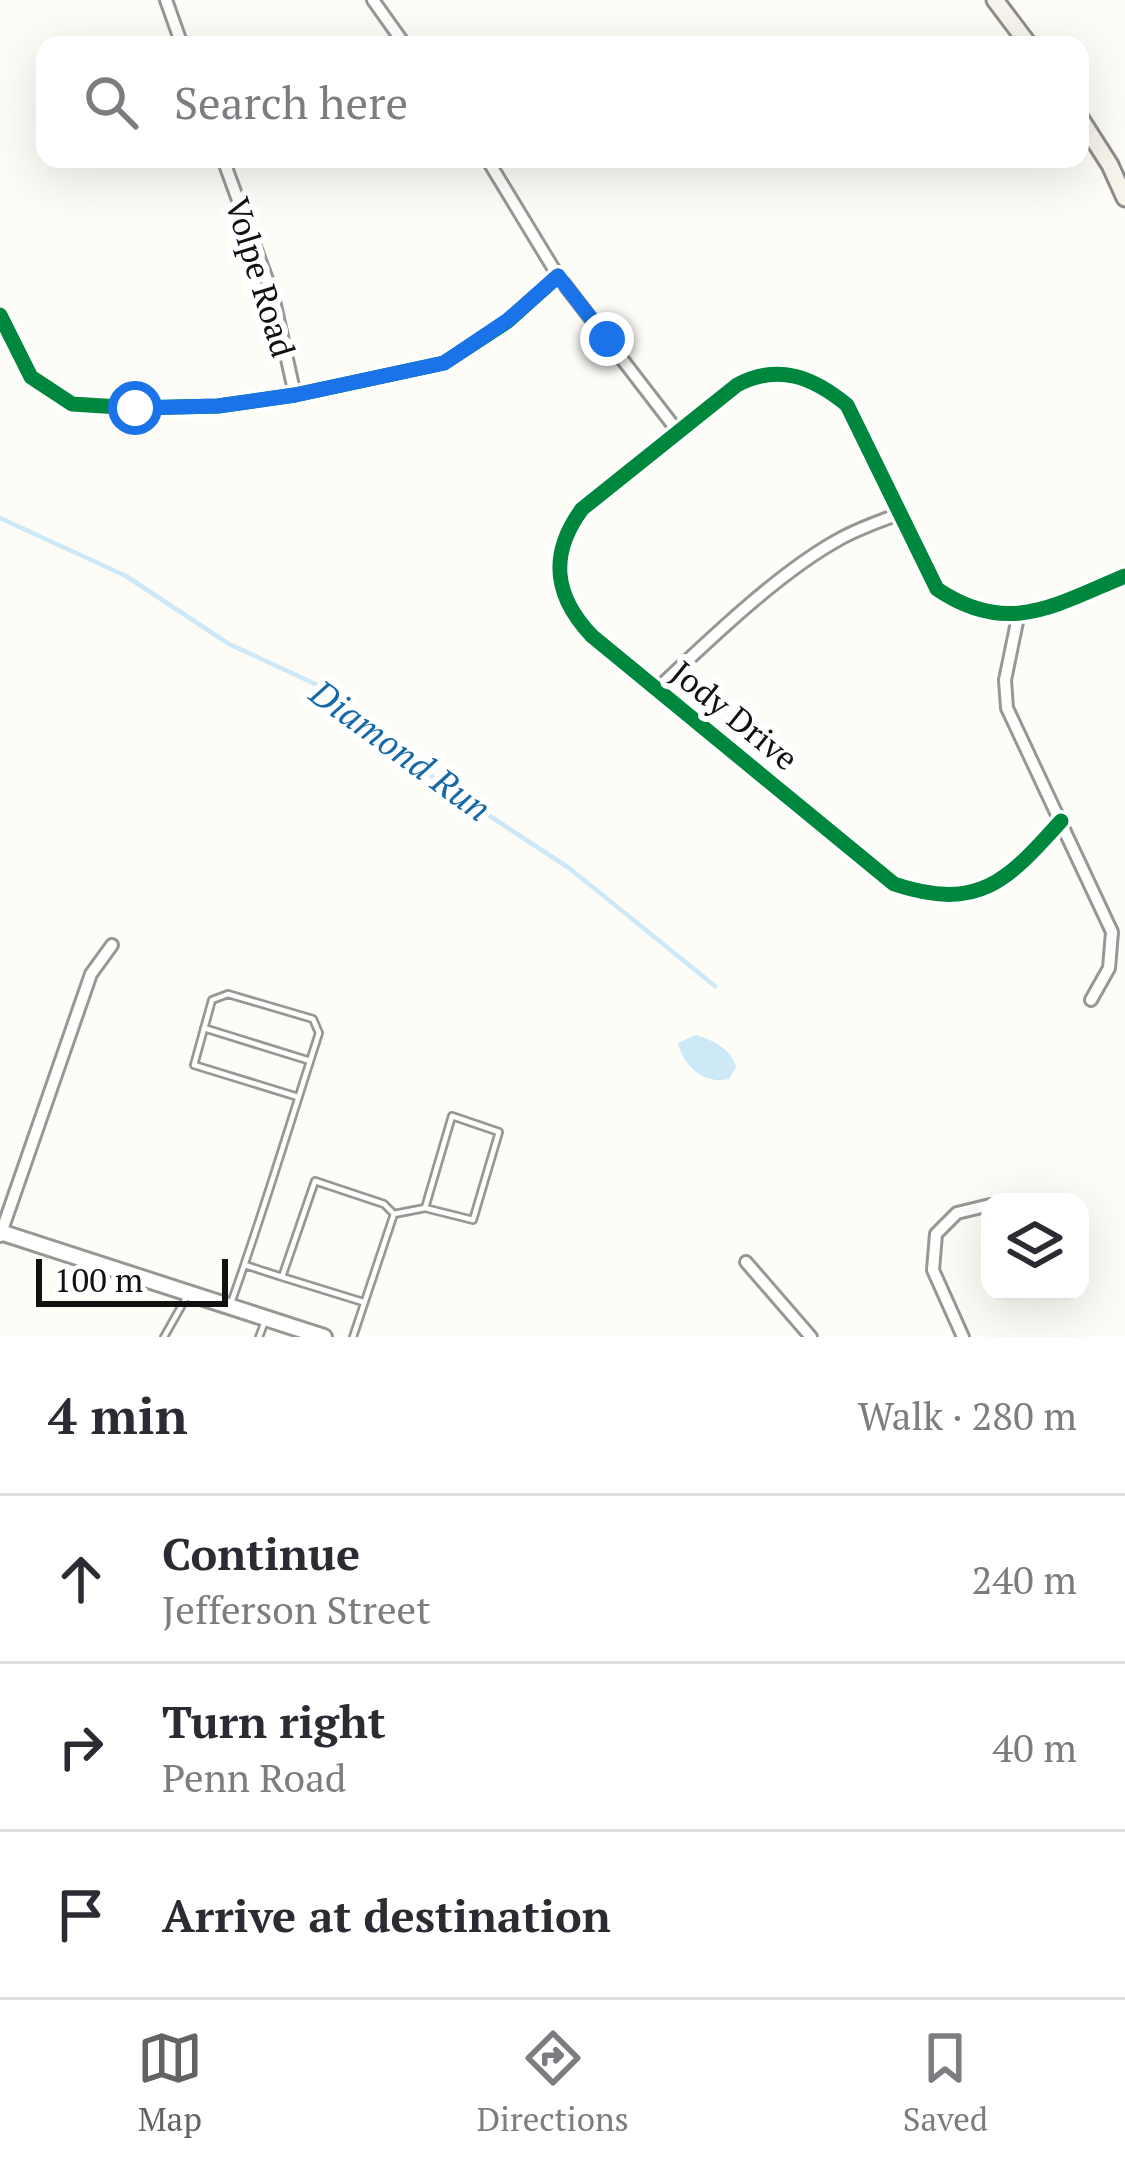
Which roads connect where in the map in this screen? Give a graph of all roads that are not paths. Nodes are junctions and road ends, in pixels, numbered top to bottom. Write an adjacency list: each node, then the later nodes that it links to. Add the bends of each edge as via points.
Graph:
1 (166, 0): 4 (street)
2 (373, 0): 5 (street)
3 (995, 0): 6 (main road)
4 (179, 36)
5 (399, 36)
6 (1022, 36)
7 (1089, 132): 10 (main road)
8 (226, 168): 13 (street, Volpe Road, via 273,296)
9 (492, 168): 11 (street)
10 (1125, 198)
11 (558, 276): 13 (street, via 444,363); 14 (street)
12 (0, 315): 13 (street, via 31,376 72,404 218,406)
13 (295, 395)
14 (679, 433): 15 (street, Jody Drive, via 751,378 808,378 847,405); 18 (street, Jody Drive, via 582,509 560,548 564,594 579,622)
15 (899, 514): 17 (street, Jody Drive, via 937,589 976,610); 18 (street, via 812,556)
16 (1125, 576): 17 (street)
17 (1018, 616): 19 (street, via 1007,708)
18 (657, 689): 19 (street, Jody Drive, via 894,884 913,891 959,894 1002,882)
19 (1061, 821): 21 (street, via 1112,932 1109,968)
20 (112, 946): 28 (street, via 91,974)
21 (1091, 1000)
22 (204, 1028): 23 (lane); 23 (lane, via 212,1000 228,994 313,1019 319,1033); 24 (lane, via 194,1065)
23 (310, 1061): 24 (lane)
24 (298, 1097): 30 (lane)
25 (981, 1207): 41 (street, via 957,1214 936,1234 933,1270)
26 (425, 1208): 26 (lane, via 472,1220 499,1132 452,1117); 27 (lane)
27 (394, 1214): 31 (lane, via 315,1180); 33 (lane)
28 (0, 1234): 32 (street)
29 (746, 1262): 40 (street)
30 (245, 1265): 31 (lane); 34 (lane)
31 (283, 1277): 33 (lane)
32 (189, 1293): 34 (street); 36 (lane)
33 (363, 1302): 39 (lane)
34 (230, 1306): 35 (street)
35 (266, 1318): 37 (lane); 38 (street)
36 (164, 1337)
37 (259, 1337)
38 (324, 1337)
39 (353, 1337)
40 (811, 1337)
41 (963, 1337)

